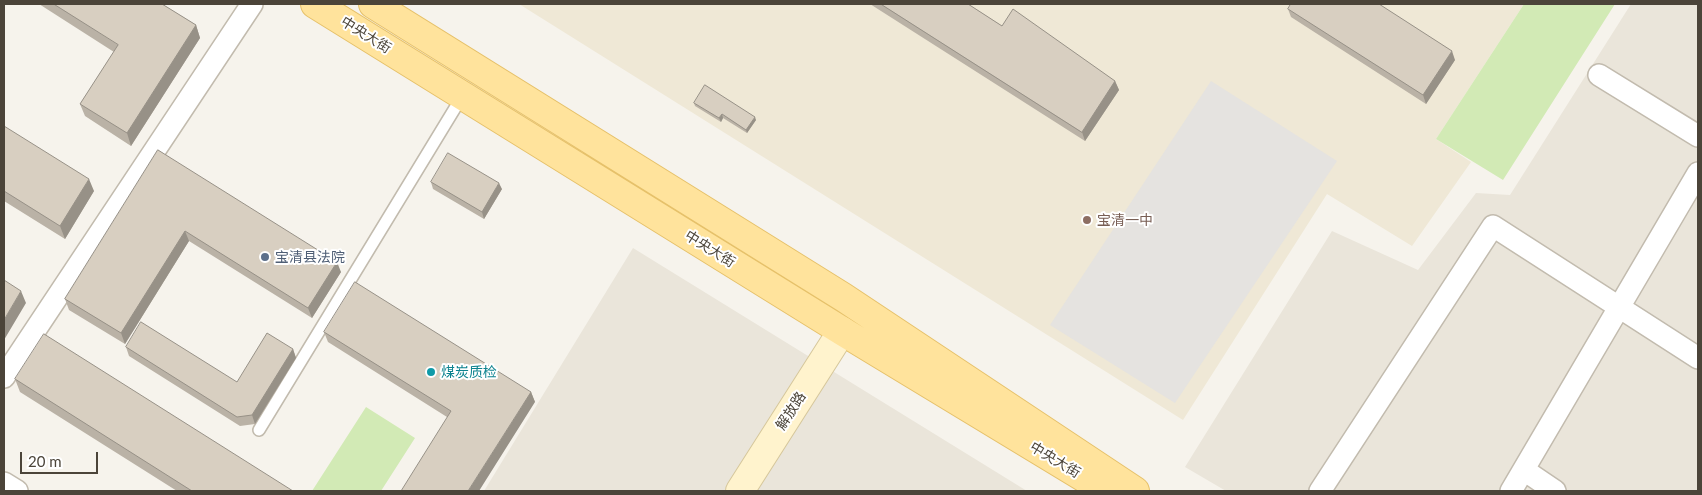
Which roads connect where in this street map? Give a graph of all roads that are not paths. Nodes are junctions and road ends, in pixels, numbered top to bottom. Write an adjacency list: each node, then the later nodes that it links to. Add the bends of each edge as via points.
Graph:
1 (252, 4): 11 (street)
2 (316, 4): 5 (main road, 中央大街)
3 (373, 4): 18 (main road, 中央大街, via 843,297)
4 (1599, 75): 6 (street)
5 (463, 95): 9 (main road, 中央大街); 12 (lane)
6 (1698, 136)
7 (1698, 173): 8 (street)
8 (1619, 307): 10 (street); 13 (street); 19 (street, via 1493,226)
9 (842, 331): 16 (street, 解放路); 17 (main road, 中央大街)
10 (1698, 358)
11 (4, 377)
12 (258, 430)
13 (1524, 470): 20 (street); 21 (street)
14 (4, 483): 15 (street)
15 (17, 491)
16 (740, 491)
17 (1106, 491)
18 (1135, 491)
19 (1320, 491)
20 (1511, 491)
21 (1555, 491)

